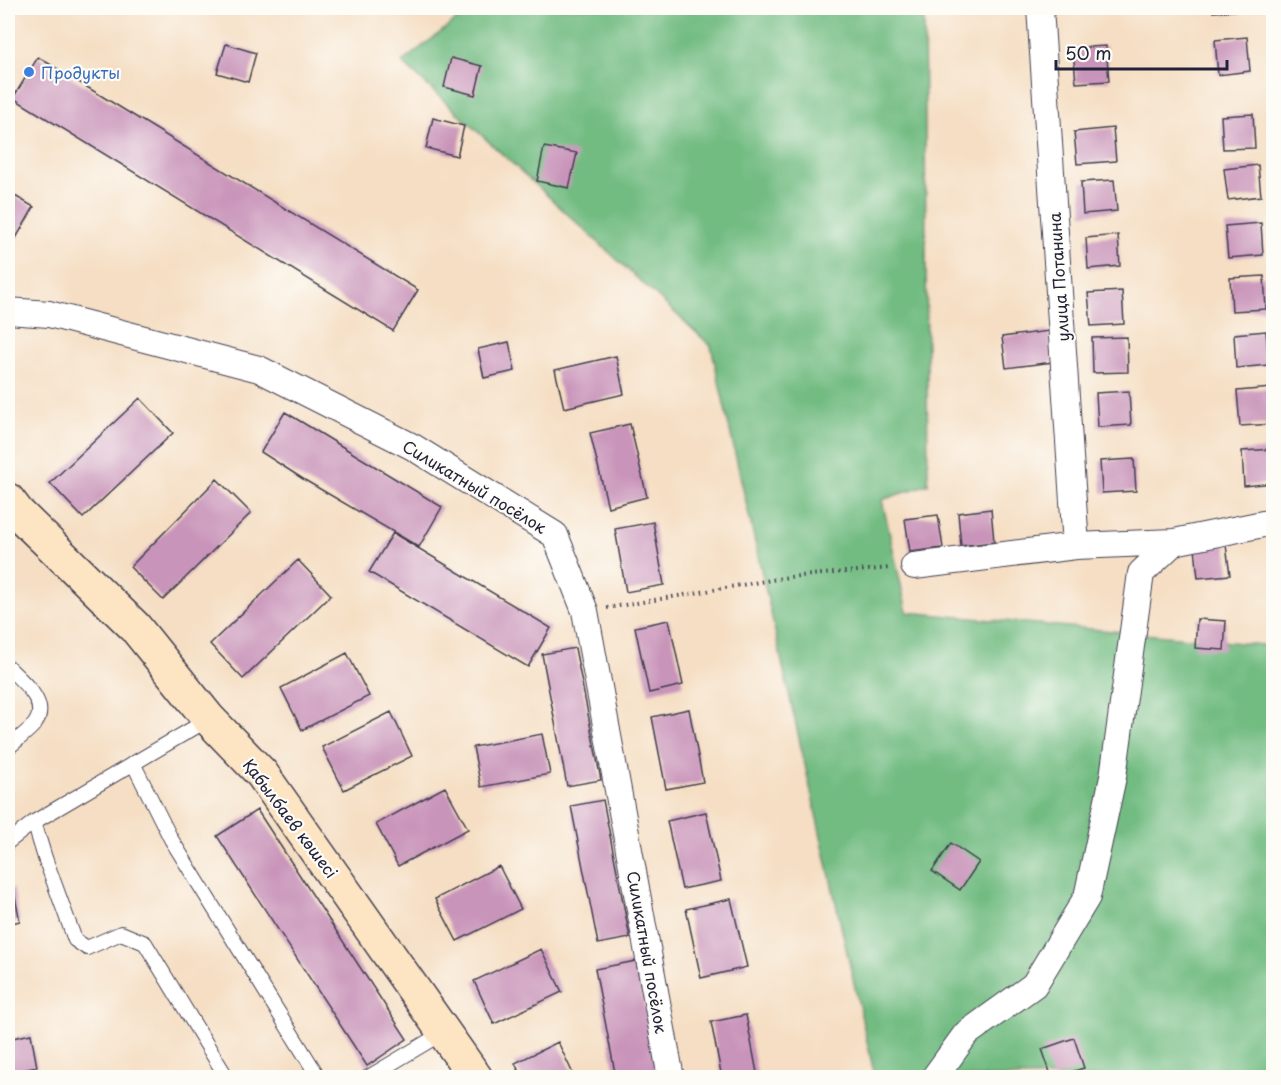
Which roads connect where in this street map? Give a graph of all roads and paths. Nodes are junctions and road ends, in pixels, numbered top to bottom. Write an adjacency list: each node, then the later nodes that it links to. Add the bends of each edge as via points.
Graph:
1 (1040, 8): 6 (street, улица Потанина)
2 (8, 311): 8 (street, Силикатный посёлок, via 49,314 259,369 413,447 555,535)
3 (11, 512): 10 (main road, Қабылбаев көшесі, via 135,627)
4 (1274, 520): 5 (street)
5 (1174, 542): 6 (street); 21 (street, via 1141,573 1113,777 1087,897 1034,985 966,1034)
6 (1076, 546): 7 (street)
7 (914, 566): 8 (path, via 789,577)
8 (585, 611): 20 (street, Силикатный посёлок)
9 (8, 667): 11 (lane, via 34,695 40,709 36,722)
10 (209, 719): 12 (lane); 15 (main road, Қабылбаев көшесі, via 262,774)
11 (8, 748)
12 (133, 763): 13 (lane); 17 (lane, via 171,839)
13 (34, 822): 14 (lane); 16 (lane, via 75,940 87,948 121,933 145,943)
14 (8, 842)
15 (444, 1032): 18 (lane); 19 (main road, Қабылбаев көшесі)
16 (227, 1077)
17 (319, 1077)
18 (367, 1077)
19 (477, 1077)
20 (671, 1077)
21 (934, 1077)

